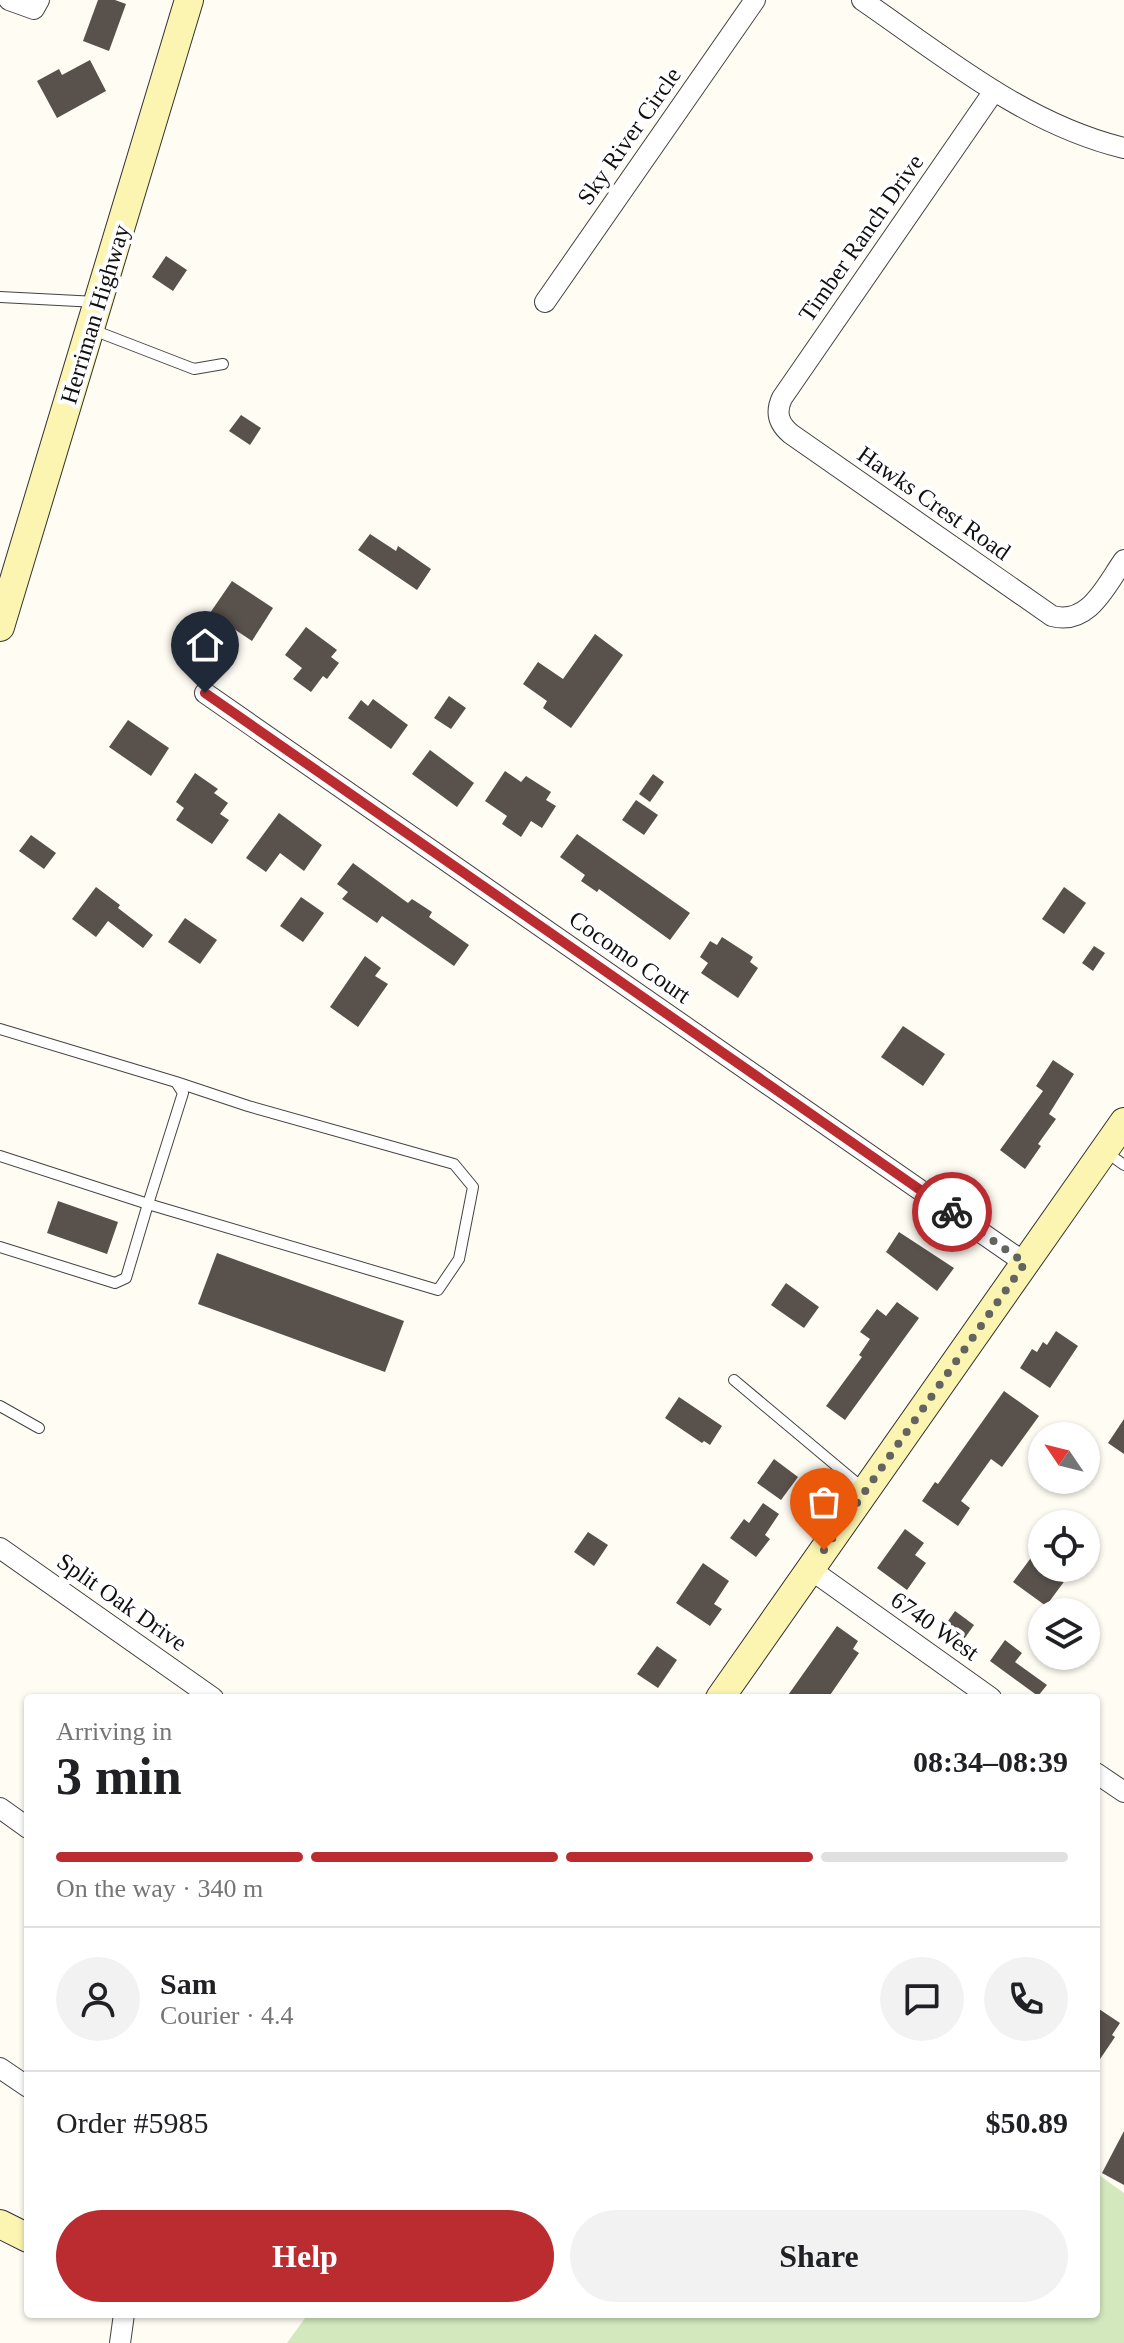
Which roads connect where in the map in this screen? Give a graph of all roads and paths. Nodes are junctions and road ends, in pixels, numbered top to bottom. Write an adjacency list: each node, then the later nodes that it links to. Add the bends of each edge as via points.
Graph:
1 (9, 0): 5 (street)
2 (189, 0): 9 (street, Herriman Highway)
3 (755, 0): 10 (street, Sky River Circle)
4 (862, 0): 6 (street)
5 (37, 5)
6 (994, 91): 7 (street, via 1058,126); 13 (street, Timber Ranch Drive, via 782,398)
7 (1124, 148)
8 (0, 297): 9 (lane)
9 (99, 302): 11 (street, Herriman Highway)
10 (545, 302)
11 (91, 330): 12 (lane, via 194,369); 15 (street, Herriman Highway)
12 (223, 364)
13 (778, 416): 14 (street, Hawks Crest Road, via 791,434 1052,616 1070,618 1091,607)
14 (1124, 560)
15 (0, 627)
16 (205, 693): 24 (street, Cocomo Court)
17 (0, 1029): 18 (lane)
18 (176, 1082): 22 (lane, via 183,1093); 22 (lane, via 454,1164 473,1187 459,1259 438,1290)
19 (1124, 1122): 21 (street)
20 (0, 1156): 22 (lane)
21 (1114, 1158): 24 (street)
22 (148, 1204): 23 (lane, via 126,1278 115,1283)
23 (0, 1247)
24 (1025, 1263): 28 (street)
25 (734, 1380): 28 (lane)
26 (0, 1406): 27 (lane)
27 (39, 1428)
28 (866, 1490): 30 (street)
29 (0, 1548): 31 (street, Split Oak Drive)
30 (810, 1569): 32 (street); 33 (street, 6740 West)
31 (207, 1694)
32 (723, 1694)
33 (985, 1694)
34 (1100, 1776): 35 (street)
35 (1124, 1792)
36 (0, 1808): 37 (street)
37 (24, 1825)
38 (0, 2068): 39 (street)
39 (24, 2084)
40 (0, 2224): 41 (street)
41 (24, 2236)
42 (123, 2318): 43 (street)
43 (120, 2343)

